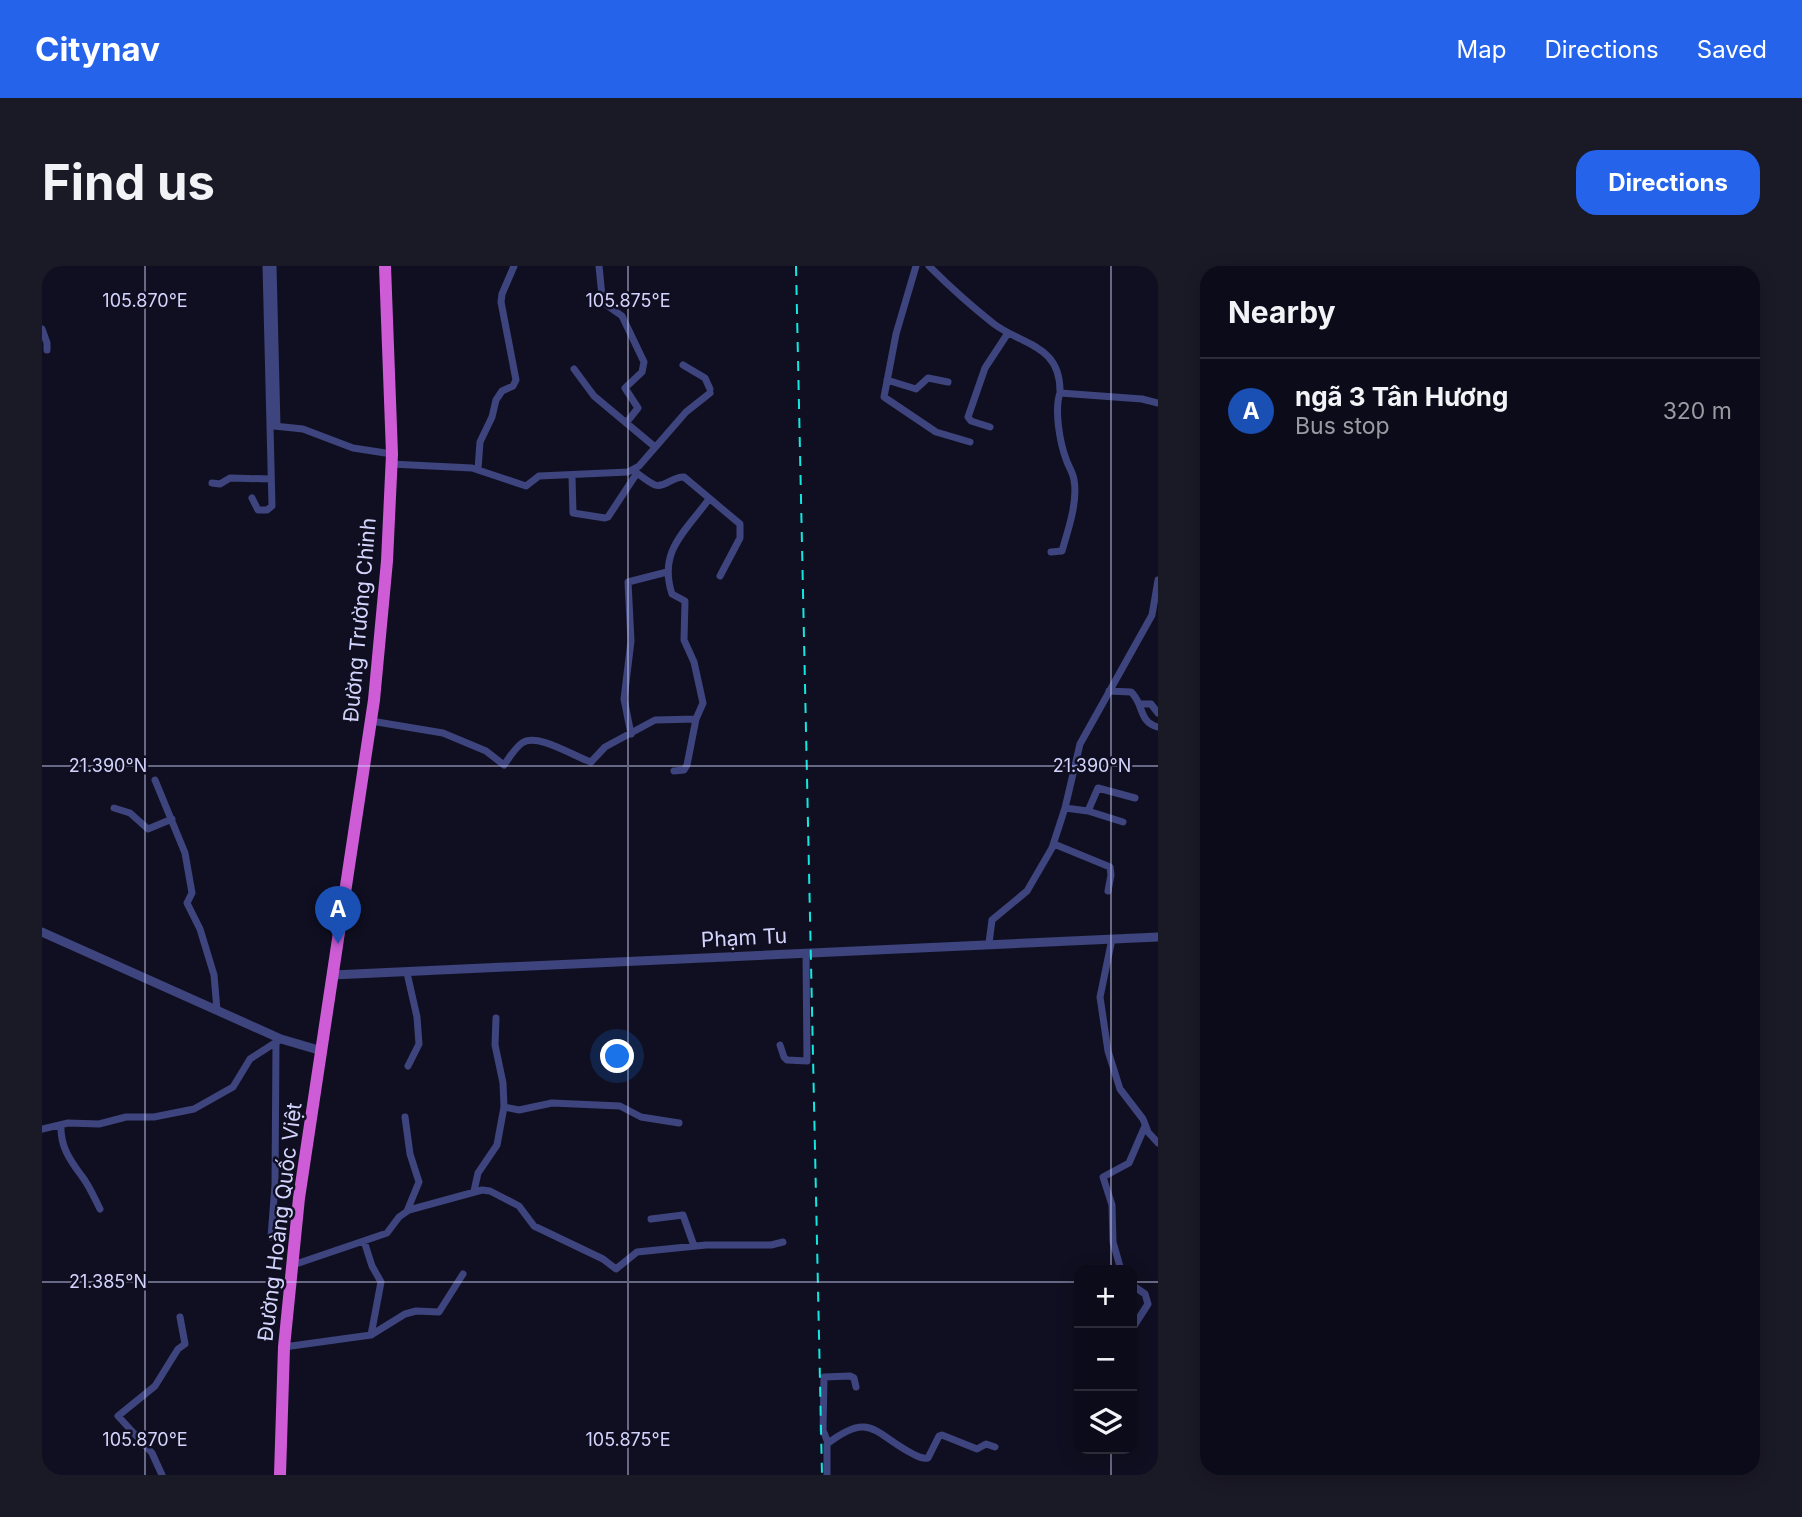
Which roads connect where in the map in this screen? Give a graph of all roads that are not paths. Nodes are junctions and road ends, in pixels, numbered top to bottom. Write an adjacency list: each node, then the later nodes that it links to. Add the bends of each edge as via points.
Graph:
1 (266, 266): 8 (street)
2 (273, 266): 8 (street)
3 (385, 266): 23 (highway, Đường Trường Chinh)
4 (514, 266): 24 (street, via 501,302 516,380 496,400 480,442)
5 (599, 266): 18 (street, via 605,303 622,316 644,366 625,388 638,408)
6 (916, 266): 14 (street)
7 (929, 266): 10 (street)
8 (270, 311): 19 (street)
9 (42, 329): 11 (street)
10 (1009, 333): 16 (street, via 1044,352 1060,382); 20 (street, via 985,368 968,417)
11 (47, 350)
12 (683, 365): 22 (street, via 705,378 710,391)
13 (574, 369): 18 (street, via 594,396)
14 (887, 380): 15 (street, via 916,388 929,378); 21 (street, via 886,399 936,432)
15 (947, 382)
16 (1059, 393): 17 (street); 31 (street, via 1056,411 1075,486 1062,551)
17 (1158, 403)
18 (626, 423): 22 (street)
19 (273, 426): 23 (street, via 303,429); 27 (street)
20 (990, 427)
21 (970, 442)
22 (655, 447): 25 (street)
23 (391, 459): 24 (street); 39 (highway, Đường Trường Chinh, via 387,561)
24 (478, 469): 26 (street, via 526,486 538,476)
25 (636, 472): 26 (street); 26 (street, via 607,518 573,513); 30 (street, via 660,486 684,477)
26 (572, 475)
27 (271, 479): 28 (street, via 230,478); 29 (street, via 269,509 256,509)
28 (212, 483)
29 (252, 498)
30 (709, 499): 32 (street, via 671,550); 33 (street, via 740,524 740,538)
31 (1051, 552)
32 (667, 572): 38 (street, via 672,594 685,604 684,640 702,697); 41 (street, via 628,583 631,641 624,699)
33 (720, 576)
34 (1158, 580): 35 (street, via 1152,615)
35 (1109, 691): 36 (street, via 1132,692); 46 (street, via 1080,744)
36 (1139, 704): 37 (street, via 1151,704); 40 (street, via 1143,717)
37 (1158, 713)
38 (696, 719): 41 (street, via 655,720); 42 (street, via 687,765)
39 (371, 722): 41 (street, via 443,733 486,751 504,765 526,740 544,742 591,762 605,747); 58 (highway, Đường Trường Chinh)
40 (1158, 727)
41 (631, 734)
42 (674, 771)
43 (155, 780): 48 (street)
44 (1135, 798): 47 (street, via 1098,788)
45 (114, 808): 48 (street, via 131,813 148,829)
46 (1065, 808): 47 (street); 50 (street)
47 (1088, 811): 49 (street)
48 (172, 819): 59 (street, via 187,859 192,893 188,905 214,975)
49 (1123, 822)
50 (1054, 844): 51 (street, via 1110,867); 55 (street, via 1027,891 992,920)
51 (1108, 891)
52 (42, 932): 59 (street)
53 (1158, 937): 54 (street, Phạm Tu)
54 (1112, 939): 55 (street, Phạm Tu); 69 (street, via 1100,997 1106,1043 1120,1089)
55 (989, 943): 56 (street, Phạm Tu)
56 (806, 953): 57 (street, Phạm Tu); 62 (street, via 807,1061 787,1060)
57 (407, 973): 58 (street, Phạm Tu); 64 (street, via 419,1044)
58 (333, 975): 63 (highway, Đường Hoàng Quốc Việt)
59 (217, 1010): 61 (street)
60 (496, 1018): 65 (street)
61 (278, 1041): 63 (street); 68 (street, via 250,1059 233,1087 199,1107 154,1117); 76 (street)
62 (780, 1045)
63 (322, 1051): 80 (highway, Đường Hoàng Quốc Việt)
64 (408, 1066)
65 (504, 1107): 67 (street, via 524,1109 552,1102 620,1106 640,1117); 72 (street, via 497,1145 478,1173)
66 (405, 1117): 74 (street, via 419,1182)
67 (680, 1123)
68 (61, 1125): 70 (street); 73 (street, via 61,1141 71,1163)
69 (1146, 1126): 71 (street); 81 (street, via 1129,1163 1103,1177 1112,1205 1113,1242)
70 (42, 1129)
71 (1158, 1143)
72 (474, 1191): 74 (street); 79 (street, via 490,1191 519,1206 534,1226 616,1269 637,1252)
73 (100, 1209)
74 (407, 1211): 77 (street, via 387,1233)
75 (651, 1219): 79 (street, via 683,1215)
76 (271, 1237)
77 (364, 1241): 80 (street); 86 (street, via 381,1282)
78 (783, 1242): 79 (street)
79 (694, 1246)
80 (293, 1265): 87 (highway, Đường Hoàng Quốc Việt)
81 (1120, 1265)
82 (463, 1273): 86 (street, via 439,1312 405,1314)
83 (1137, 1289): 85 (street, via 1148,1304)
84 (180, 1317): 91 (street, via 185,1344 155,1386 118,1416 152,1453)
85 (1137, 1321)
86 (371, 1335): 87 (street)
87 (284, 1347): 92 (highway, Đường Hoàng Quốc Việt)
88 (856, 1387): 89 (street, via 850,1376 824,1377 823,1430)
89 (828, 1443): 90 (street, via 868,1426 924,1459 942,1435 977,1449 986,1444); 93 (street)
90 (995, 1447)
91 (162, 1475)
92 (280, 1475)
93 (827, 1475)

